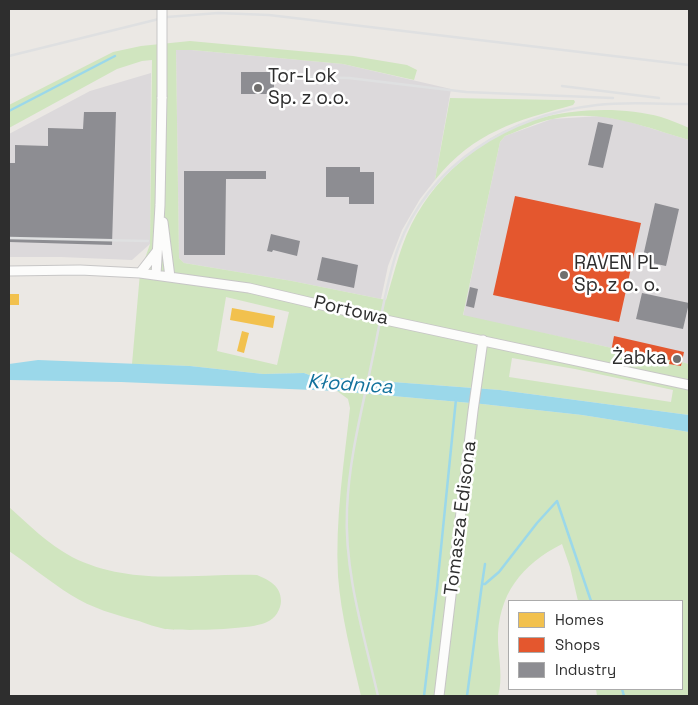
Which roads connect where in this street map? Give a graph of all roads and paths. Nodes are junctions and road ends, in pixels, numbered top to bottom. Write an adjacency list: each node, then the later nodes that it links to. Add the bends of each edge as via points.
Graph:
1 (162, 9): 2 (street, bridge)
2 (160, 205): 3 (street); 7 (street)
3 (157, 251): 5 (street); 6 (street)
4 (9, 271): 5 (street, Portowa)
5 (140, 273): 6 (street, Portowa)
6 (156, 275): 7 (street, Portowa)
7 (170, 277): 8 (street, Portowa, via 266,292)
8 (483, 340): 9 (street, Portowa); 10 (street, Tomasza Edisona)
9 (689, 385)
10 (439, 696)

